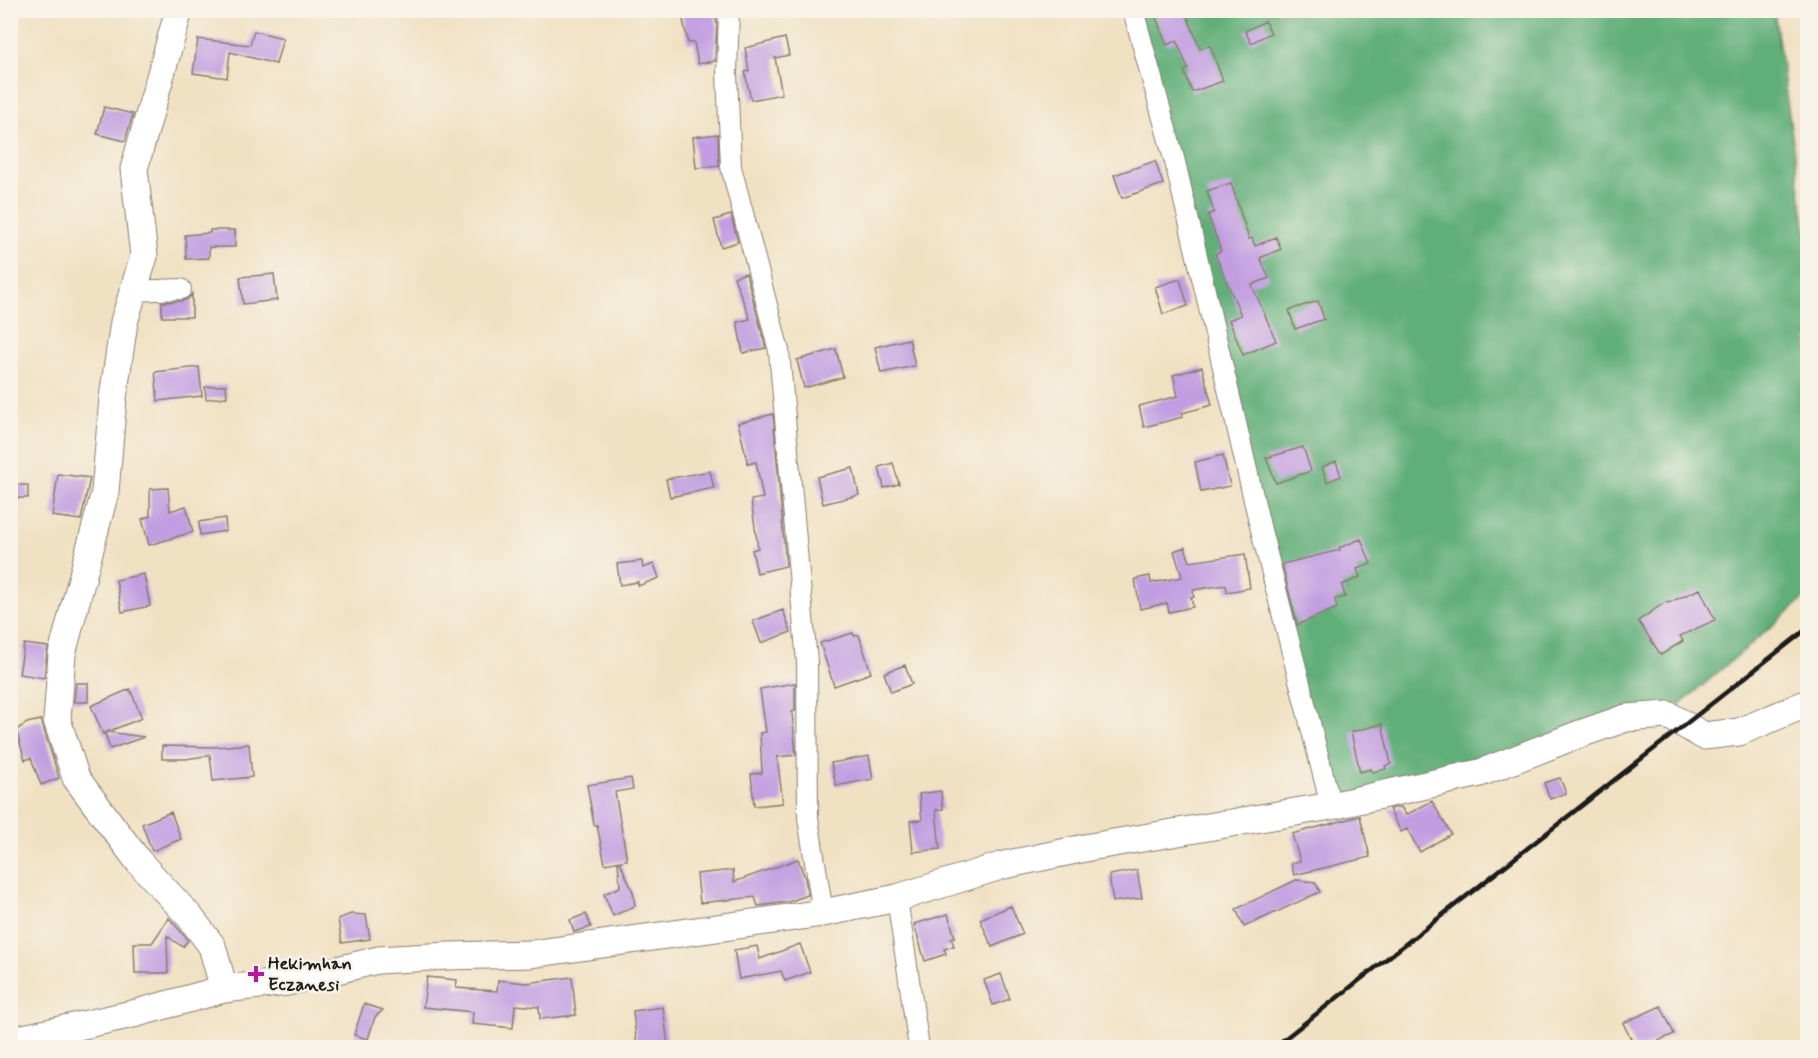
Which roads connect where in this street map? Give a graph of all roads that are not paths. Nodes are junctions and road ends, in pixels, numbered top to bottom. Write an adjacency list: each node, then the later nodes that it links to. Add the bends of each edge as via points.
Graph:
1 (179, 10): 5 (street, via 134,169 144,256)
2 (729, 10): 9 (street, via 731,167 779,351 807,662 808,818)
3 (1138, 13): 7 (street)
4 (181, 289): 5 (street)
5 (133, 291): 10 (street, via 124,322 113,398 105,492 62,654 57,720 76,778 139,862 212,946)
6 (1808, 703): 7 (street, via 1739,732 1704,736 1668,715 1626,718 1480,773)
7 (1331, 806): 8 (street, via 1004,865)
8 (897, 898): 9 (street); 12 (street)
9 (823, 913): 10 (street, via 531,954 378,960 288,982)
10 (224, 989): 11 (street)
11 (10, 1041)
12 (919, 1047)

